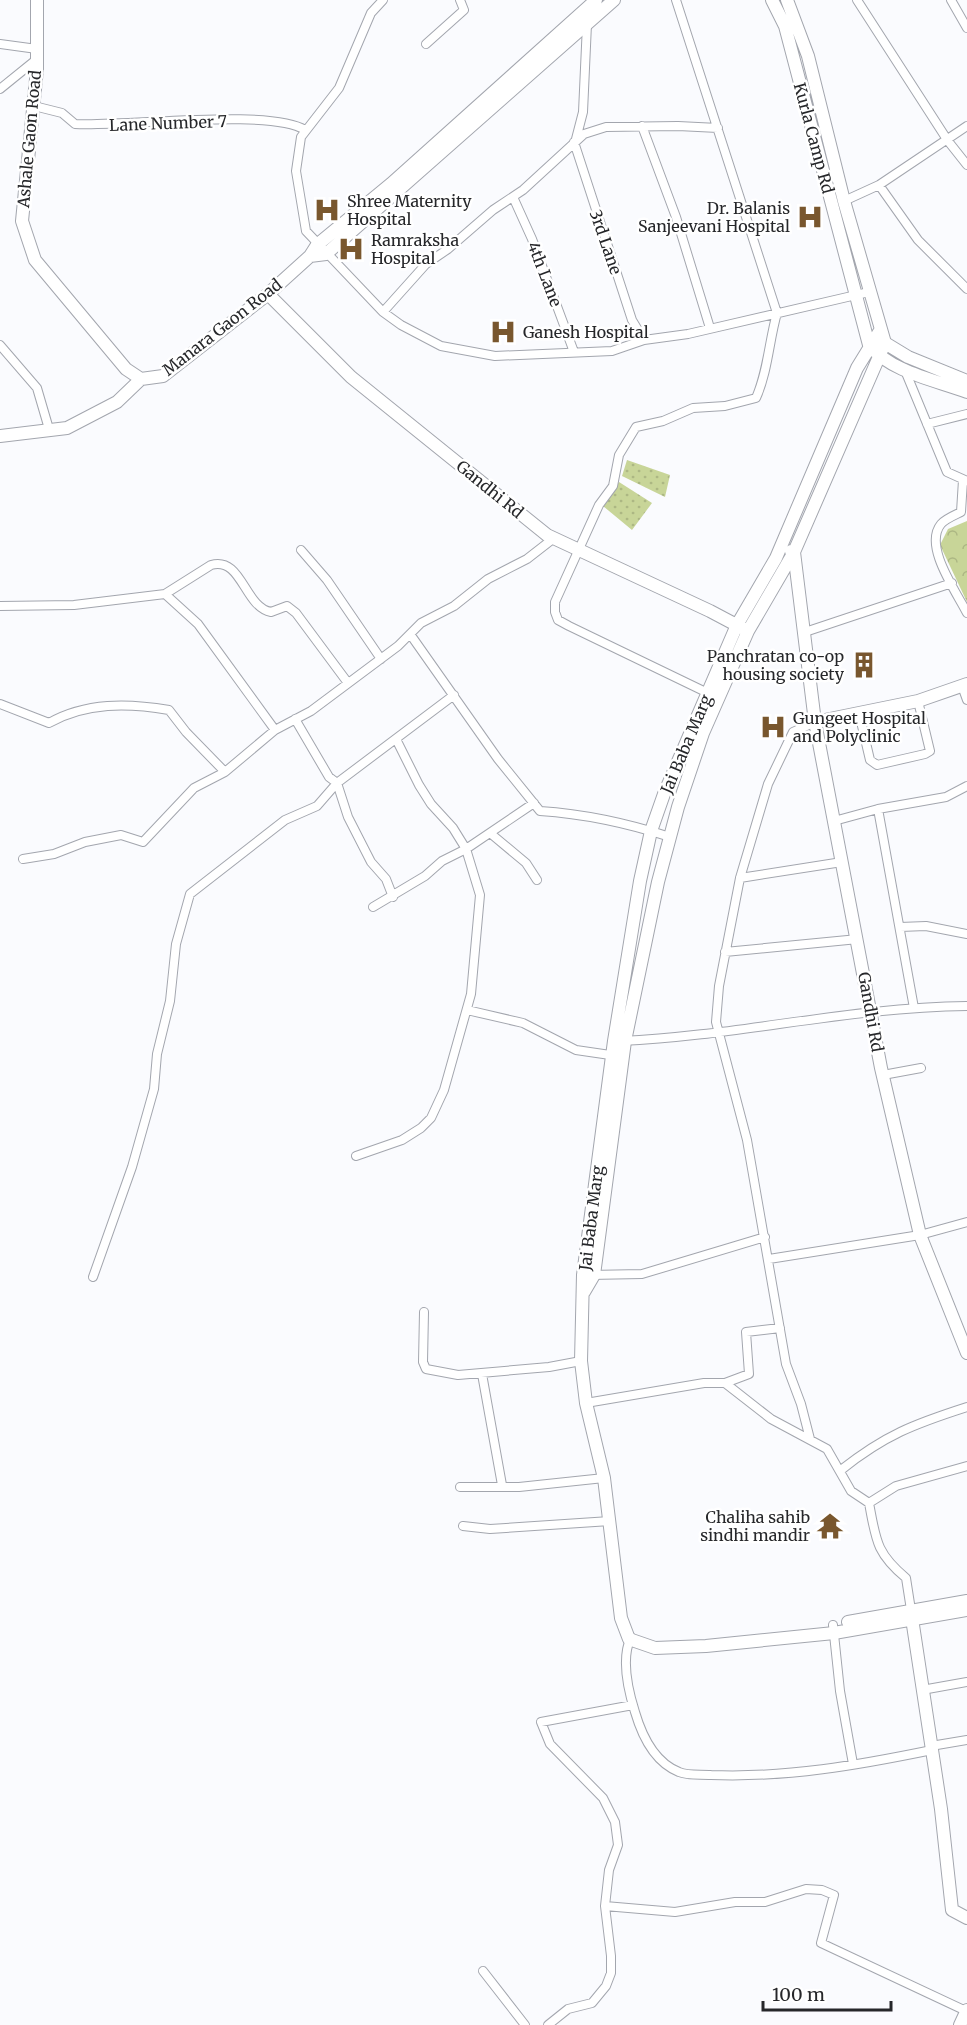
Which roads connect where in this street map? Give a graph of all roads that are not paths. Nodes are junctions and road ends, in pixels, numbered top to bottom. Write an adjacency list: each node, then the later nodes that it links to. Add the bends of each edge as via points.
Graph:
1 (37, 0): 16 (street, Ashale Gaon Road)
2 (383, 0): 22 (street, via 371,14 339,88)
3 (460, 0): 15 (street, via 464,10)
4 (596, 0): 11 (street)
5 (614, 0): 12 (street)
6 (676, 0): 21 (street)
7 (772, 0): 34 (street, Kurla Camp Rd, via 785,26)
8 (787, 0): 29 (street, Kurla Camp Rd, via 808,56)
9 (857, 0): 23 (street)
10 (951, 0): 13 (street)
11 (584, 11): 12 (street); 27 (street)
12 (587, 24): 24 (street, via 583,112); 27 (street)
13 (967, 28)
14 (0, 44): 16 (street)
15 (426, 44)
16 (37, 54): 17 (street); 18 (street, Ashale Gaon Road)
17 (0, 89)
18 (34, 106): 22 (street, Lane Number 7, via 62,113 75,124 259,120 295,124); 47 (street, Ashale Gaon Road, via 22,221 35,260 126,369)
19 (642, 126): 21 (street); 24 (street, via 606,127); 37 (street, via 676,217)
20 (967, 126): 23 (street)
21 (718, 129): 36 (street)
22 (305, 130): 30 (street, via 298,145 296,171 306,231)
23 (948, 141): 25 (street); 26 (street)
24 (574, 142): 28 (street); 39 (street, 3rd Lane, via 632,320)
25 (967, 165)
26 (879, 184): 29 (street); 31 (street, via 918,240)
27 (394, 188): 30 (street, Manara Gaon Road)
28 (513, 197): 35 (street, via 426,264); 43 (street, 4th Lane)
29 (844, 201): 32 (street, Kurla Camp Rd)
30 (318, 252): 33 (street, Manara Gaon Road); 35 (street)
31 (967, 290)
32 (869, 292): 34 (street); 38 (street, Kurla Camp Rd)
33 (268, 294): 47 (street, Manara Gaon Road, via 163,376); 56 (street, Gandhi Rd, via 351,377)
34 (856, 295): 36 (street); 42 (street, Kurla Camp Rd)
35 (383, 312): 43 (street, via 441,345 495,356)
36 (777, 313): 37 (street); 58 (street, via 765,378 756,398 725,406 693,408 636,427 619,455 613,486 598,505)
37 (710, 328): 39 (street)
38 (881, 329): 40 (street, Kurla Camp Rd); 42 (street)
39 (644, 340): 43 (street, via 612,351)
40 (885, 343): 44 (street); 45 (street)
41 (0, 345): 52 (street, via 37,388)
42 (869, 345): 44 (street, Kurla Camp Rd); 57 (street)
43 (574, 352)
44 (878, 356): 46 (street, Kurla Camp Rd); 60 (street)
45 (908, 357): 46 (street); 48 (street)
46 (904, 369): 49 (street, Kurla Camp Rd); 51 (street)
47 (141, 379): 52 (street, Manara Gaon Road, via 117,402 67,428)
48 (967, 381)
49 (967, 392)
50 (967, 414): 51 (street)
51 (927, 424): 54 (street, via 947,472)
52 (49, 429): 53 (street, Manara Gaon Road)
53 (0, 436)
54 (965, 480): 55 (street)
55 (964, 511): 61 (street, via 942,523 935,536 935,550)
56 (554, 538): 58 (street, Gandhi Rd); 67 (street, via 527,559 488,579 454,606 421,623)
57 (783, 545): 60 (street); 65 (street)
58 (578, 549): 65 (street, Gandhi Rd); 72 (street, via 555,602 558,620)
59 (301, 550): 68 (street, via 327,580)
60 (794, 552): 65 (street); 66 (street, Gandhi Rd)
61 (952, 583): 64 (street); 66 (street)
62 (165, 594): 63 (street, via 74,605); 69 (street, via 211,565 225,565 232,569 258,607 271,612 287,606 296,613); 79 (street, via 198,624)
63 (0, 605)
64 (967, 613)
65 (742, 628): 72 (street, Jai Baba Marg)
66 (805, 632): 78 (street, Gandhi Rd)
67 (410, 634): 68 (street); 71 (street)
68 (381, 659): 69 (street)
69 (348, 683): 77 (street)
70 (964, 685): 73 (street); 74 (street)
71 (454, 695): 80 (street); 84 (street)
72 (713, 696): 87 (street, Jai Baba Marg); 89 (street, Jai Baba Marg)
73 (967, 700)
74 (918, 701): 76 (street); 76 (street, via 930,751 877,765 870,760)
75 (0, 704): 81 (street, via 49,723 88,707 169,710)
76 (859, 713): 78 (street)
77 (295, 718): 79 (street); 82 (street)
78 (815, 722): 86 (street, Gandhi Rd); 93 (street, via 793,732 783,747)
79 (275, 730): 81 (street)
80 (396, 739): 82 (street); 90 (street, via 431,804)
81 (225, 772): 91 (street, via 195,788 143,842 121,835)
82 (336, 783): 95 (street, via 348,817); 116 (street, via 317,806 285,820 190,894 176,944 154,1089 132,1167)
83 (967, 786): 85 (street, via 946,797)
84 (534, 803): 87 (street, via 540,811 580,814); 88 (street)
85 (878, 809): 86 (street); 97 (street)
86 (834, 821): 92 (street, Gandhi Rd)
87 (651, 831): 89 (street); 106 (street, Jai Baba Marg)
88 (490, 833): 90 (street); 94 (street, via 526,863)
89 (670, 837): 106 (street, Jai Baba Marg)
90 (466, 849): 95 (street, via 442,861); 103 (street, via 480,895)
91 (23, 859)
92 (842, 862): 93 (street); 99 (street, Gandhi Rd)
93 (740, 878): 100 (street)
94 (537, 880)
95 (393, 897): 96 (street)
96 (373, 907)
97 (900, 927): 98 (street, via 926,926); 102 (street)
98 (967, 934)
99 (858, 939): 100 (street); 104 (street, Gandhi Rd)
100 (725, 952): 105 (street)
101 (967, 1006): 102 (street)
102 (914, 1008): 104 (street)
103 (467, 1010): 107 (street, via 523,1023 576,1050); 110 (street, via 444,1090 431,1118 402,1140)
104 (870, 1011): 105 (street); 109 (street, Gandhi Rd)
105 (717, 1033): 106 (street); 113 (street, via 747,1140)
106 (619, 1041): 107 (street, Jai Baba Marg)
107 (617, 1056): 115 (street, Jai Baba Marg)
108 (921, 1068): 109 (street)
109 (883, 1076): 112 (street, Gandhi Rd)
110 (356, 1156)
111 (967, 1222): 112 (street)
112 (920, 1235): 114 (street); 119 (street, Gandhi Rd)
113 (765, 1237): 114 (street); 115 (street, via 642,1274)
114 (769, 1259): 118 (street)
115 (588, 1275): 120 (street, Jai Baba Marg)
116 (93, 1277)
117 (424, 1312): 121 (street, via 426,1369 458,1375)
118 (780, 1328): 122 (street, via 746,1332 749,1374); 125 (street, via 786,1364)
119 (967, 1353)
120 (581, 1360): 121 (street); 123 (street, Jai Baba Marg)
121 (482, 1374): 129 (street)
122 (725, 1383): 123 (street); 125 (street, via 771,1419)
123 (586, 1403): 128 (street, Jai Baba Marg)
124 (967, 1407): 127 (street, via 911,1425 868,1449)
125 (810, 1439): 127 (street, via 827,1449)
126 (967, 1466): 131 (street, via 896,1486)
127 (841, 1470): 131 (street, via 851,1491)
128 (604, 1478): 129 (street, via 519,1487); 132 (street, Jai Baba Marg)
129 (502, 1485): 130 (street)
130 (460, 1486)
131 (869, 1503): 136 (street, via 877,1543 887,1563 906,1578)
132 (610, 1521): 133 (street, via 490,1529); 138 (street, Jai Baba Marg, via 621,1618)
133 (463, 1526)
134 (967, 1601): 136 (street)
135 (967, 1610): 136 (street)
136 (912, 1615): 137 (street); 140 (street)
137 (834, 1629): 138 (street, via 657,1642); 144 (street)
138 (629, 1636): 141 (street, via 626,1662)
139 (967, 1682): 140 (street)
140 (922, 1690): 143 (street)
141 (633, 1705): 144 (street, via 644,1740 664,1763 680,1773 768,1775); 145 (street, via 541,1722 550,1744 603,1798 615,1822 618,1845 609,1870)
142 (967, 1740): 143 (street)
143 (932, 1748): 144 (street); 146 (street, via 952,1910)
144 (853, 1764)
145 (605, 1906): 148 (street, via 675,1912 735,1902 765,1902 806,1889 822,1890 834,1895 821,1943); 150 (street, via 611,1956 606,1986 592,2003 568,2009)
146 (967, 1918)
147 (483, 1971): 149 (street)
148 (967, 2011): 151 (street)
149 (525, 2025)
150 (548, 2025)
151 (960, 2025)

